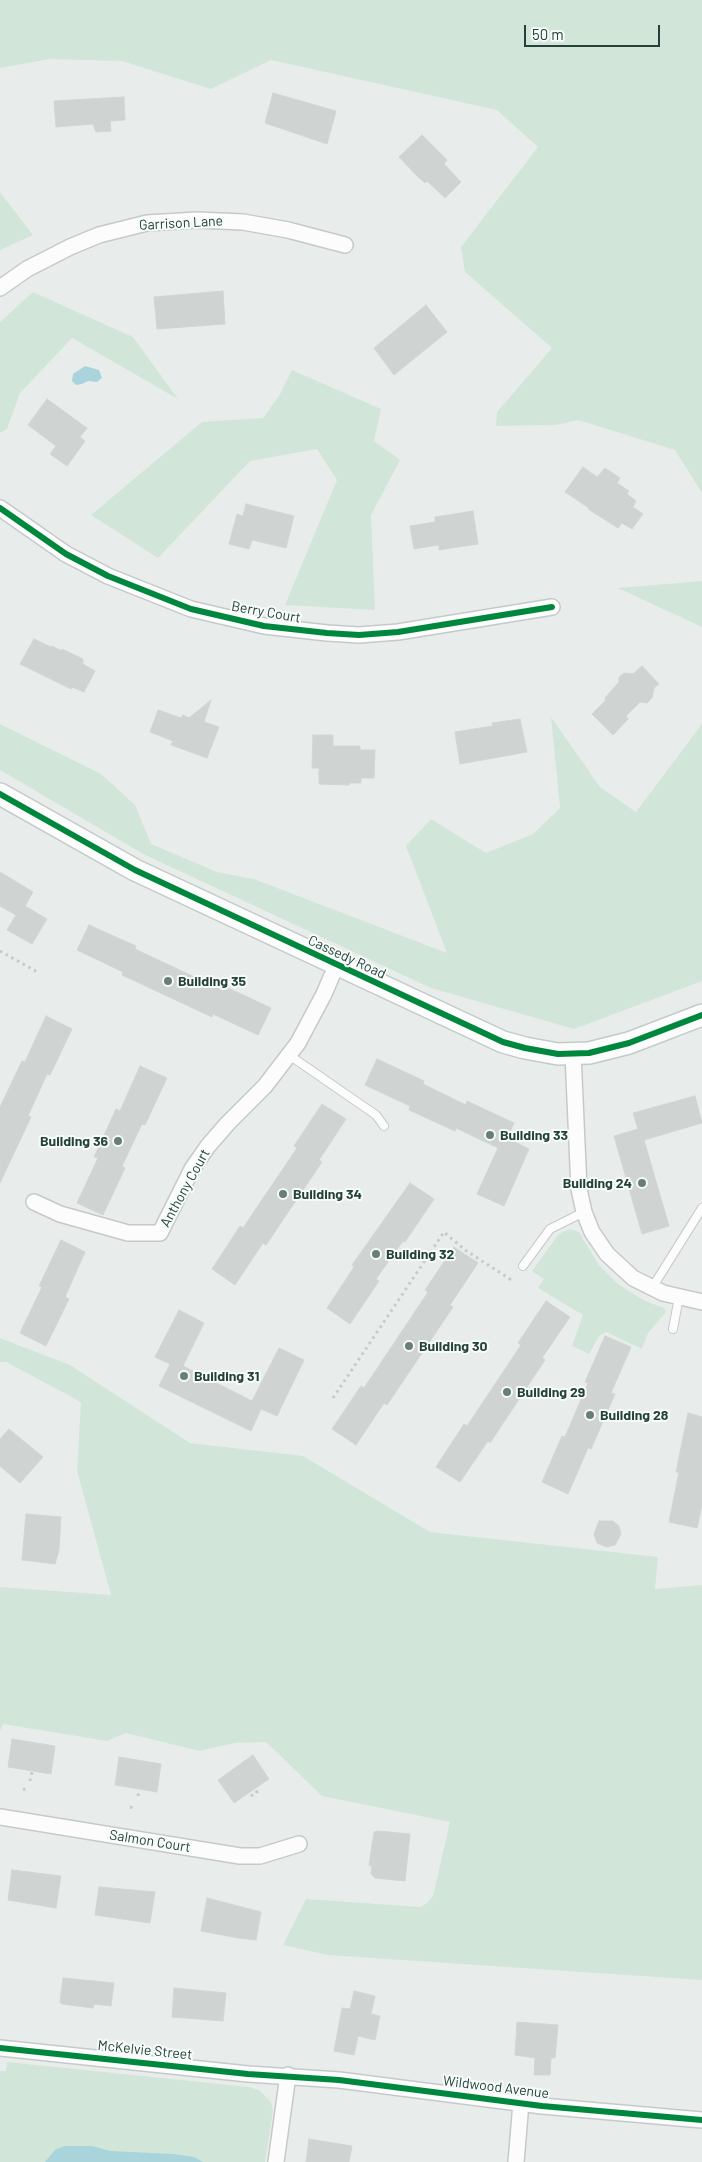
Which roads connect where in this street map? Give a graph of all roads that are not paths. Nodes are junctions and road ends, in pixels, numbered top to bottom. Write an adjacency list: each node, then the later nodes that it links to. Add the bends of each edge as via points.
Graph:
1 (345, 245): 2 (street, Garrison Lane, via 243,222 147,223 100,235 70,247 27,269)
2 (0, 288)
3 (0, 508): 4 (street, Berry Court, via 66,554 108,576 191,609 264,626 327,633 398,632)
4 (552, 607)
5 (0, 794): 6 (street, Cassedy Road, via 135,870)
6 (336, 966): 8 (street, Cassedy Road, via 503,1042 545,1052); 9 (street, Anthony Court, via 305,1032)
7 (702, 1015): 8 (street, Cassedy Road, via 629,1043)
8 (573, 1054): 13 (street, via 578,1171)
9 (289, 1055): 10 (lane, via 376,1115); 11 (street, Anthony Court, via 266,1086 208,1146 192,1169 160,1233 128,1233 60,1214)
10 (384, 1126)
11 (34, 1202)
12 (702, 1208): 15 (lane)
13 (584, 1212): 14 (lane, via 550,1229); 15 (street, via 592,1232 607,1254 628,1274)
14 (524, 1266)
15 (652, 1288): 16 (street)
16 (679, 1298): 17 (street); 18 (lane)
17 (702, 1302)
18 (673, 1329)
19 (0, 1817): 20 (street, Salmon Court, via 240,1856 260,1856)
20 (299, 1844)
21 (0, 2048): 22 (street, McKelvie Street, via 248,2074)
22 (288, 2075): 23 (street, Wildwood Avenue); 25 (street)
23 (521, 2103): 24 (street, Wildwood Avenue); 26 (street)
24 (702, 2120)
25 (276, 2162)
26 (516, 2162)

